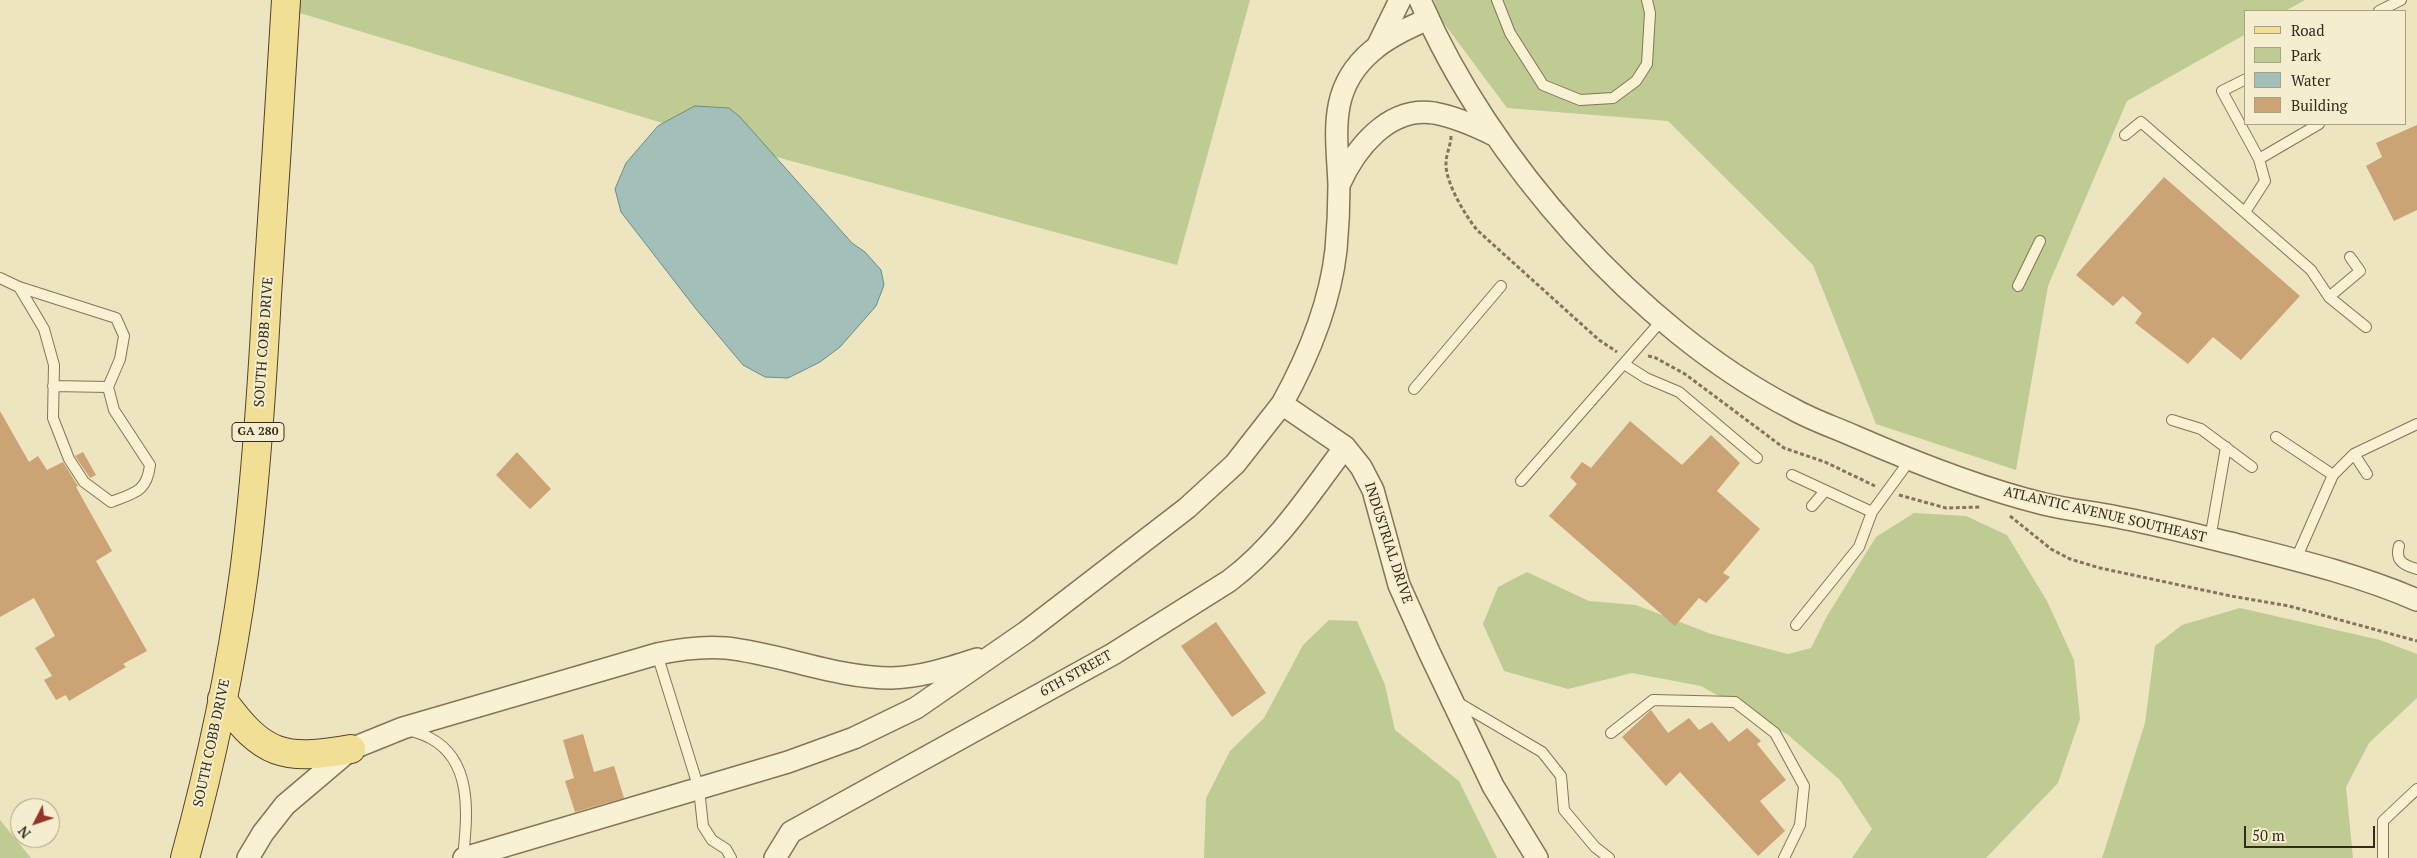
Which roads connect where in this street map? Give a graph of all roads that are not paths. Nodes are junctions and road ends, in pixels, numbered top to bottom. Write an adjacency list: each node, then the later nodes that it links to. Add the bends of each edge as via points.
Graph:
1 (286, 0): 55 (main road, SOUTH COBB DRIVE / GA 280, via 257,449 244,574)
2 (1400, 0): 8 (street)
3 (1497, 0): 4 (lane, via 1510,33 1543,85 1580,100 1613,98 1636,81 1646,64 1650,13)
4 (1647, 0)
5 (2401, 0): 7 (lane)
6 (1424, 9): 8 (street); 12 (street, ATLANTIC AVENUE SOUTHEAST, via 1448,59)
7 (2380, 10)
8 (1376, 47): 14 (street, via 1350,76 1336,112)
9 (2244, 80): 13 (lane, via 2222,91)
10 (2317, 125): 13 (lane)
11 (2125, 135): 15 (lane, via 2141,122)
12 (1496, 136): 14 (street, via 1451,117 1420,113 1390,122 1367,140); 23 (street, ATLANTIC AVENUE SOUTHEAST, via 1550,206 1604,265)
13 (2259, 159): 15 (lane, via 2265,181)
14 (1339, 186): 29 (street, via 1335,252 1324,306 1303,362)
15 (2244, 212): 22 (lane, via 2311,270)
16 (2040, 242): 20 (lane)
17 (2350, 257): 22 (lane, via 2360,271)
18 (0, 278): 21 (lane)
19 (1501, 286): 28 (lane)
20 (2018, 286)
21 (19, 287): 26 (lane, via 44,329 54,365); 27 (lane, via 116,318 124,336 120,359)
22 (2329, 297): 24 (lane)
23 (1662, 320): 25 (lane); 37 (street, ATLANTIC AVENUE SOUTHEAST, via 1724,366 1792,409)
24 (2366, 326)
25 (1624, 364): 36 (lane, via 1679,392); 42 (lane)
26 (53, 386): 27 (lane); 27 (lane, via 53,418 69,459 84,482 111,502 139,492 149,478 150,465 114,410)
27 (108, 387)
28 (1414, 389)
29 (1282, 404): 33 (street, INDUSTRIAL DRIVE); 52 (street, via 1234,464 1204,493)
30 (2172, 420): 34 (lane, via 2201,429)
31 (2417, 424): 35 (lane)
32 (2276, 437): 41 (lane)
33 (1345, 447): 54 (street, INDUSTRIAL DRIVE, via 1361,467 1372,490 1399,585); 65 (street, 6TH STREET, via 1290,523 1229,581 1113,654 791,832)
34 (2226, 448): 38 (lane); 46 (lane)
35 (2354, 454): 39 (lane); 41 (lane)
36 (1757, 458)
37 (1910, 460): 45 (lane); 46 (street, ATLANTIC AVENUE SOUTHEAST, via 2046,504)
38 (2252, 467)
39 (2368, 474)
40 (1792, 475): 43 (lane)
41 (2334, 475): 48 (lane)
42 (1521, 481)
43 (1825, 492): 44 (lane); 45 (lane)
44 (1812, 506)
45 (1872, 512): 51 (lane, via 1859,548)
46 (2210, 539): 48 (street, ATLANTIC AVENUE SOUTHEAST)
47 (2399, 546): 49 (lane, via 2397,554 2400,561)
48 (2296, 560): 50 (street, ATLANTIC AVENUE SOUTHEAST, via 2323,566)
49 (2417, 569)
50 (2417, 600)
51 (1796, 625)
52 (997, 652): 53 (street, via 939,671 890,678 724,648 684,648); 59 (street, via 916,708 880,726 788,762)
53 (657, 654): 56 (street); 59 (lane)
54 (1450, 697): 66 (street, INDUSTRIAL DRIVE, via 1493,786); 67 (lane, via 1542,752 1561,776 1564,810 1595,847)
55 (222, 699): 58 (main road, via 244,727 270,748 298,756); 61 (main road, SOUTH COBB DRIVE / GA 280)
56 (403, 728): 58 (street); 63 (lane, via 429,737 442,746 459,772 466,795 467,814)
57 (1611, 733): 68 (lane, via 1653,700 1734,702 1775,733 1804,786 1800,825)
58 (351, 749): 62 (street, via 286,805)
59 (699, 789): 63 (street); 64 (lane, via 703,826)
60 (2417, 789): 69 (lane, via 2383,821)
61 (186, 858)
62 (248, 858)
63 (463, 858)
64 (731, 858)
65 (775, 858)
66 (1537, 858)
67 (1609, 858)
68 (1784, 858)
69 (2383, 858)

